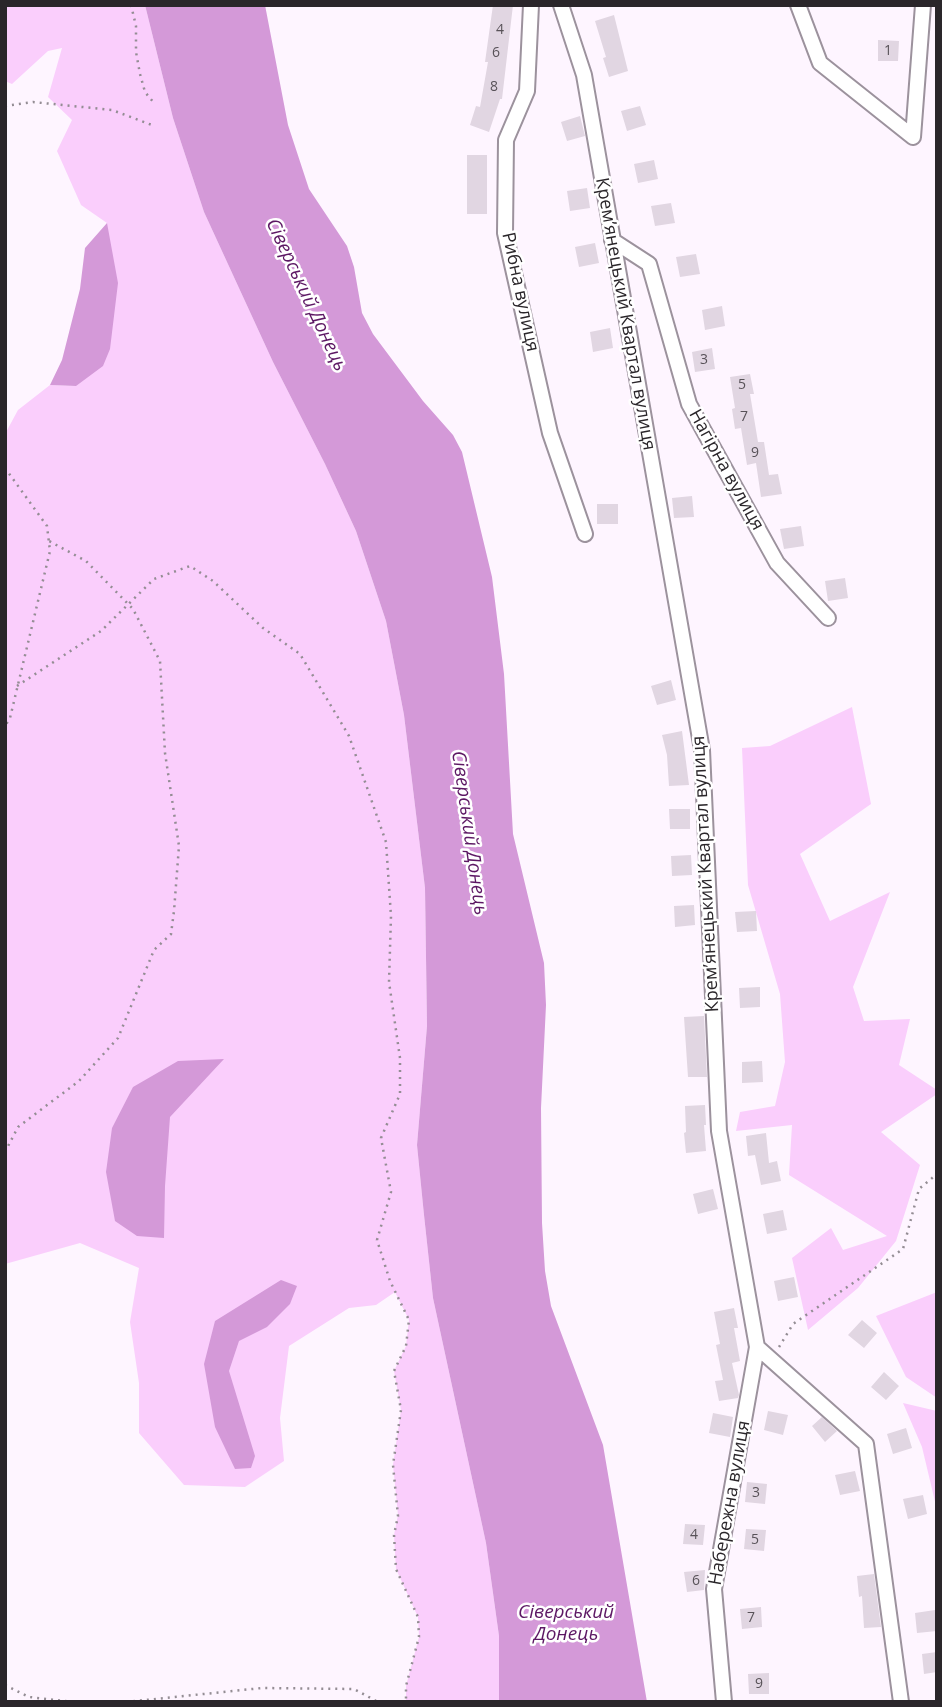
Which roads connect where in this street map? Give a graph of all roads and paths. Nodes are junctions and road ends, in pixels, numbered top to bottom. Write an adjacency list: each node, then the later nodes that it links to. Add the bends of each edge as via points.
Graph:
1 (131, 5): 6 (path, via 140,74)
2 (531, 5): 11 (street, Рибна вулиця, via 527,91 506,140 505,233 550,433)
3 (561, 5): 9 (street, Крем’янецький Квартал вулиця, via 584,75)
4 (798, 5): 5 (street, via 820,63 913,137)
5 (923, 5)
6 (154, 103)
7 (5, 106): 8 (path, via 33,102 112,110)
8 (152, 125)
9 (612, 240): 14 (street, Нагірна вулиця, via 649,264 689,404 777,563); 19 (street, Крем’янецький Квартал вулиця, via 702,750 719,1131)
10 (5, 468): 12 (path, via 47,526)
11 (585, 534)
12 (49, 541): 13 (path, via 86,561); 15 (path)
13 (128, 604): 15 (path, via 101,631); 17 (path, via 160,662 165,752 179,846 171,934 154,950 118,1038 79,1081 18,1127); 25 (path, via 154,579 190,566 300,654 349,736 386,842 389,982 400,1058 400,1094 381,1138 391,1192 377,1240 409,1320 406,1346 394,1371 401,1410 393,1465 398,1516 396,1569 418,1617 419,1637)
14 (828, 618)
15 (17, 686): 16 (path)
16 (5, 726)
17 (5, 1152)
18 (937, 1174): 20 (path, via 919,1189 903,1250 793,1324)
19 (757, 1348): 20 (street); 26 (street, Набережна вулиця, via 714,1589)
20 (771, 1360): 27 (street, via 866,1444)
21 (5, 1685): 22 (path, via 29,1697)
22 (73, 1702)
23 (126, 1702): 24 (path, via 262,1688 354,1689)
24 (378, 1702)
25 (406, 1702)
26 (724, 1702)
27 (901, 1702)

